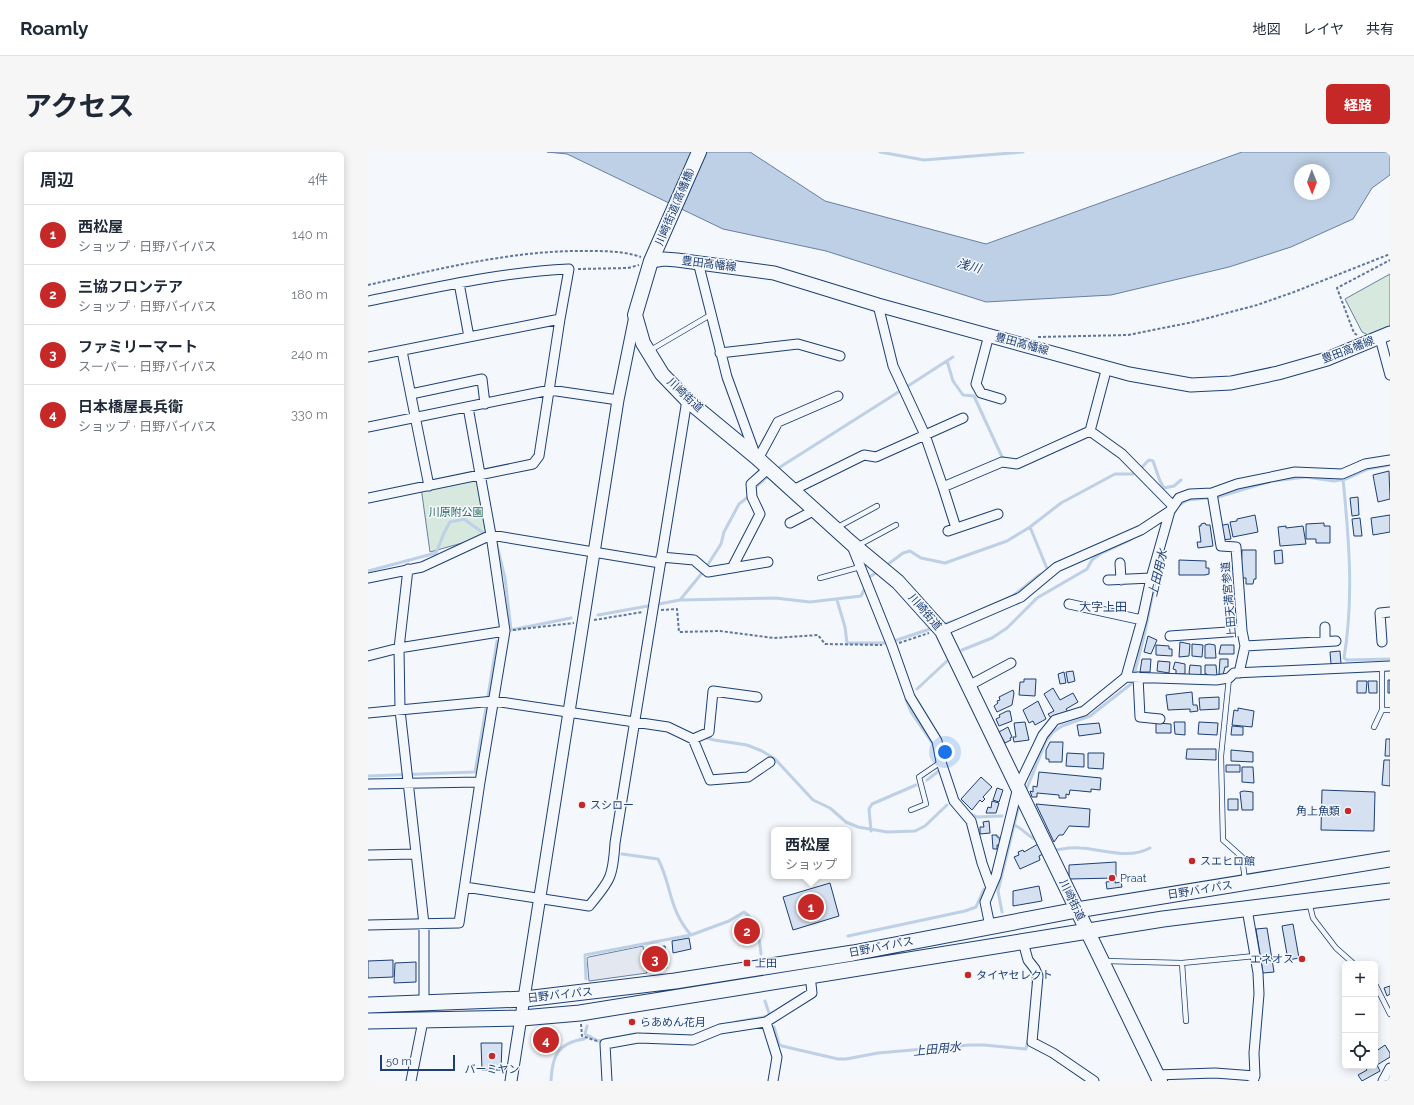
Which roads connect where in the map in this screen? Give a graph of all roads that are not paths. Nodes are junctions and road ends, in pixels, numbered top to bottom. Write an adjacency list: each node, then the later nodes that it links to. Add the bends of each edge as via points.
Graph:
1 (699, 152): 2 (main road, 川崎街道(高幡橋))
2 (652, 261): 3 (main road, 豊田高幡線, via 664,259); 8 (main road)
3 (698, 262): 6 (main road, 豊田高幡線, via 774,273); 7 (street)
4 (459, 283): 5 (street); 9 (street, via 535,271 569,269); 11 (street)
5 (368, 301)
6 (878, 305): 10 (main road, 豊田高幡線); 32 (street, via 893,366)
7 (712, 314): 14 (lane); 15 (street)
8 (635, 315): 14 (main road, 川崎街道, via 638,331); 24 (street)
9 (560, 319): 11 (street); 20 (street)
10 (989, 335): 18 (main road, 豊田高幡線); 23 (street, via 976,384 981,394)
11 (469, 337): 13 (street)
12 (1379, 338): 18 (main road, 豊田高幡線, via 1303,366 1231,383 1201,385 1170,382); 19 (street)
13 (402, 351): 17 (street); 21 (street)
14 (648, 352): 25 (main road, 川崎街道, via 662,374)
15 (720, 354): 16 (street, via 798,344); 33 (street, via 742,422)
16 (840, 356)
17 (368, 357)
18 (1107, 367): 31 (street)
19 (1390, 375)
20 (550, 390): 24 (street); 26 (street); 36 (street, via 540,456 533,464)
21 (411, 394): 26 (street, via 482,380); 28 (street)
22 (838, 396): 33 (street, via 778,422)
23 (1001, 399)
24 (618, 400): 51 (street)
25 (687, 400): 33 (main road, 川崎街道); 52 (street)
26 (485, 404): 27 (street)
27 (468, 407): 28 (street); 36 (street)
28 (415, 417): 30 (street); 37 (street)
29 (963, 418): 32 (street)
30 (368, 427)
31 (1090, 431): 38 (street, via 1017,464 1002,462); 43 (street, via 1122,454)
32 (925, 435): 38 (street); 39 (street, via 876,457 864,455)
33 (757, 458): 35 (main road, 川崎街道)
34 (1390, 460): 40 (street, via 1365,464 1342,474 1295,472 1237,484)
35 (769, 468): 39 (main road, 川崎街道); 56 (street, via 751,484 752,497 760,514)
36 (481, 476): 37 (street); 49 (street)
37 (429, 486): 41 (street)
38 (943, 487): 45 (street, via 952,529)
39 (793, 490): 44 (main road, 川崎街道)
40 (1212, 493): 43 (street, via 1190,494 1179,498); 69 (street, 上田天満宮参道, via 1221,546 1236,547)
41 (368, 498)
42 (877, 506): 48 (lane)
43 (1172, 509): 60 (street); 68 (street, via 1141,530 1057,567 1020,597)
44 (815, 510): 46 (street); 48 (main road, 川崎街道)
45 (998, 514)
46 (790, 523)
47 (896, 525): 50 (lane)
48 (835, 529): 50 (main road, 川崎街道)
49 (491, 535): 51 (street); 57 (street, via 433,563); 67 (street)
50 (853, 545): 55 (street); 68 (main road, 川崎街道, via 898,582)
51 (595, 552): 52 (street); 89 (street)
52 (661, 560): 56 (street, via 694,560 708,572); 92 (street)
53 (768, 562): 56 (street)
54 (1120, 563): 62 (street)
55 (860, 567): 59 (lane); 96 (street, via 910,697 937,741)
56 (732, 568)
57 (408, 569): 58 (street); 75 (street)
58 (368, 578)
59 (820, 578)
60 (1151, 578): 62 (street); 65 (street)
61 (1108, 580): 62 (street)
62 (1121, 580)
63 (1069, 604): 65 (street)
64 (1390, 612): 73 (street, via 1380,613)
65 (1142, 620): 80 (street)
66 (1325, 626): 71 (street)
67 (505, 631): 75 (street); 85 (street)
68 (942, 631): 83 (main road, 川崎街道)
69 (1242, 631): 70 (street); 74 (street, 上田天満宮参道)
70 (1170, 636)
71 (1326, 641): 72 (street); 74 (street)
72 (1336, 641)
73 (1382, 642)
74 (1245, 646): 79 (street, 上田天満宮参道)
75 (399, 648): 76 (street); 86 (street)
76 (368, 656)
77 (1011, 663): 83 (street)
78 (1386, 666): 79 (street); 87 (lane)
79 (1239, 673): 82 (street, via 1234,673)
80 (1126, 677): 81 (street); 100 (street, via 1084,711 1055,720 1043,735)
81 (1138, 677): 82 (street, via 1216,680); 91 (street, via 1140,717)
82 (1229, 678): 105 (lane, via 1220,756 1224,840 1242,857)
83 (970, 685): 100 (main road, 川崎街道)
84 (757, 697): 94 (street, via 712,691 709,732)
85 (494, 701): 86 (street); 89 (street); 98 (street)
86 (400, 710): 90 (street); 97 (street)
87 (1382, 710): 88 (lane); 93 (lane)
88 (1390, 710)
89 (569, 712): 92 (street); 109 (street)
90 (368, 713)
91 (1160, 719)
92 (635, 723): 94 (street, via 668,727); 109 (street, via 615,843 614,870 606,886 589,906)
93 (1374, 727)
94 (693, 739): 95 (street, via 710,780 748,776)
95 (770, 762)
96 (941, 762): 101 (lane, via 919,776 926,804); 107 (street, via 954,801 971,820)
97 (408, 781): 98 (street); 99 (street); 102 (street)
98 (480, 782): 106 (street)
99 (368, 784)
100 (1018, 787): 107 (street); 112 (main road, 川崎街道)
101 (911, 810)
102 (416, 854): 103 (street); 113 (street)
103 (368, 856)
104 (1390, 859): 105 (highway, 日野バイパス)
105 (1245, 882): 112 (highway, 日野バイパス)
106 (465, 887): 109 (street); 113 (street, via 458,923)
107 (991, 888): 115 (street, via 985,902)
108 (1390, 891): 110 (highway, 日野バイパス)
109 (540, 898): 124 (street)
110 (1308, 901): 111 (highway, 日野バイパス); 120 (lane, via 1313,918 1336,948)
111 (1247, 909): 116 (highway, 日野バイパス); 118 (street)
112 (1077, 910): 115 (highway, 日野バイパス); 116 (main road, 川崎街道)
113 (424, 924): 114 (street); 125 (street)
114 (368, 925)
115 (990, 926): 124 (highway, 日野バイパス, via 853,953 682,980)
116 (1088, 932): 117 (highway, 日野バイパス); 119 (main road, 川崎街道)
117 (1023, 942): 122 (highway, 日野バイパス); 140 (street, via 1028,960 1038,976 1032,1042)
118 (1255, 956): 121 (lane); 135 (street, via 1259,994)
119 (1102, 961): 121 (lane); 134 (main road, 川崎街道)
120 (1351, 961)
121 (1182, 963): 131 (lane)
122 (810, 975): 128 (highway, 日野バイパス, via 580,1013); 132 (street, via 812,993)
123 (1378, 990): 127 (lane)
124 (525, 999): 125 (highway, 日野バイパス); 128 (street)
125 (424, 1002): 126 (highway, 日野バイパス)
126 (368, 1005)
127 (1390, 1014)
128 (522, 1018): 130 (highway, 日野バイパス); 137 (street)
129 (368, 1021): 130 (highway, 日野バイパス)
130 (423, 1021): 136 (street)
131 (1186, 1021)
132 (766, 1022): 138 (street, via 720,1029 693,1040 638,1038 605,1044); 139 (street, via 776,1057)
133 (1390, 1068): 141 (street)
134 (1158, 1078): 135 (street, via 1215,1073)
135 (1254, 1078)
136 (412, 1081)
137 (511, 1081)
138 (607, 1081)
139 (773, 1081)
140 (1094, 1081)
141 (1383, 1081)

